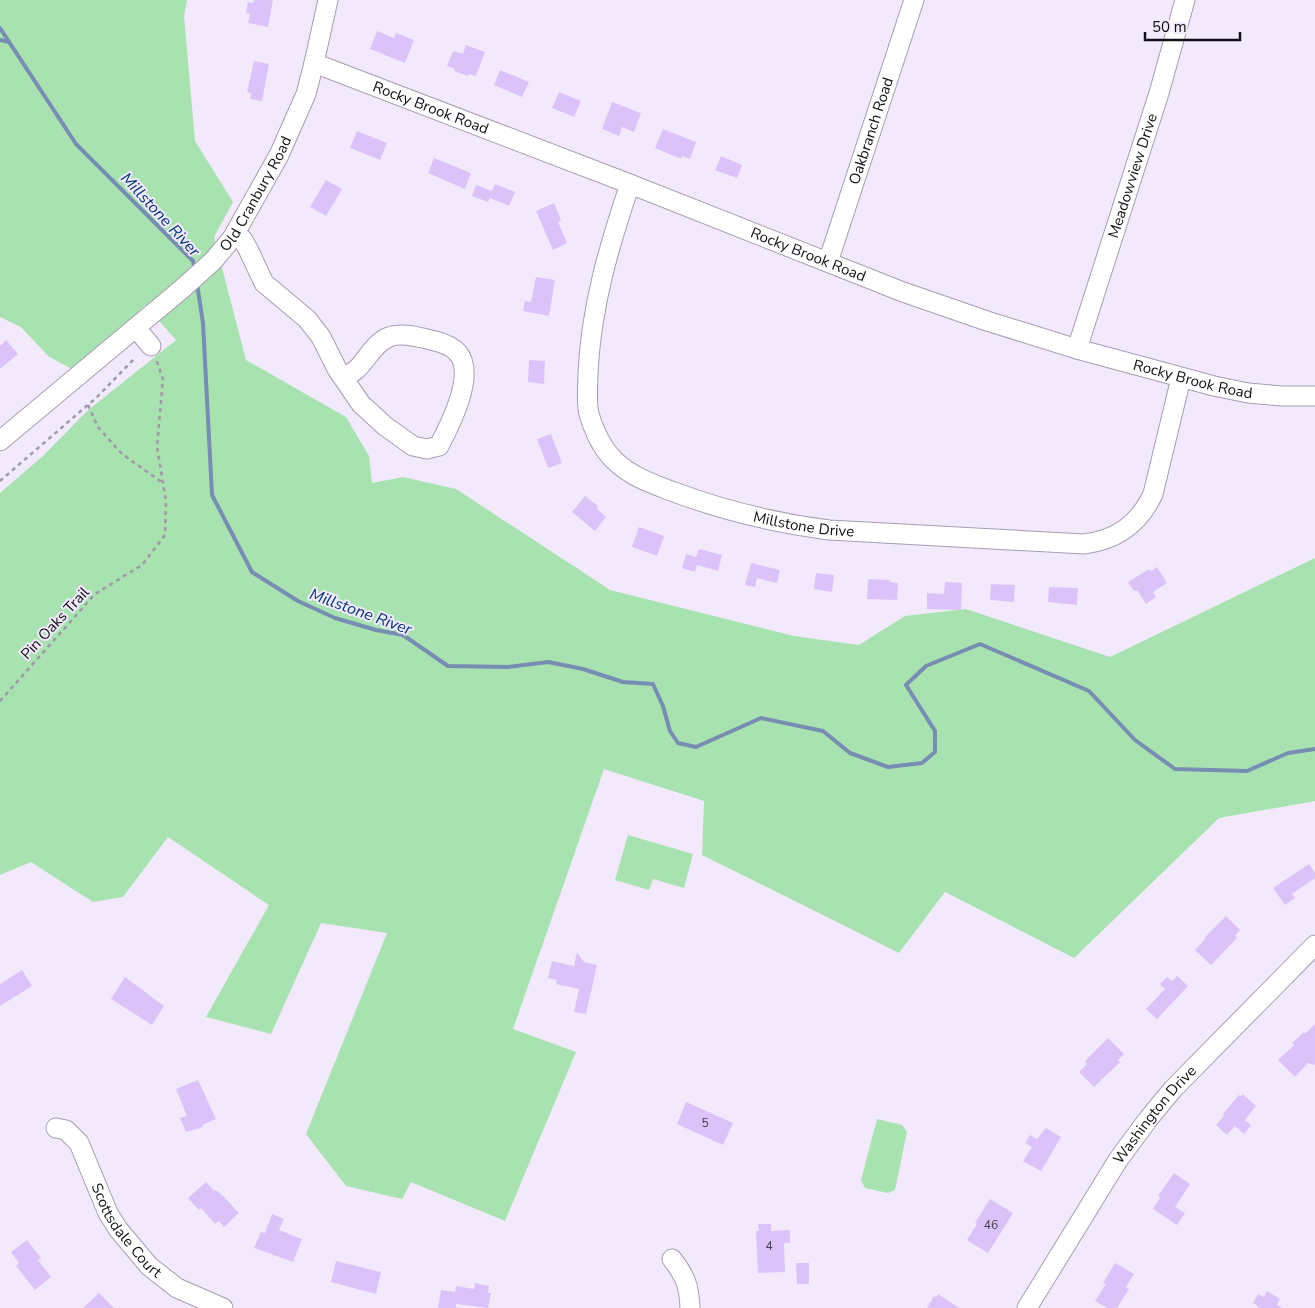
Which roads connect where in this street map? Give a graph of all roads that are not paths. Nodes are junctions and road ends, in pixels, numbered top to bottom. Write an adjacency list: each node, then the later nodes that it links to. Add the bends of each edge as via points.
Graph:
1 (328, 0): 4 (street, Old Cranbury Road)
2 (914, 0): 7 (street, Oakbranch Road)
3 (1185, 0): 10 (street, Meadowview Drive, via 1159,93)
4 (314, 63): 5 (street, Rocky Brook Road); 6 (street, Old Cranbury Road, via 306,94 290,132)
5 (630, 184): 7 (street, Rocky Brook Road); 12 (street, Millstone Drive, via 601,278 588,368 589,413 603,447 628,472 708,504 780,523 829,530 1084,544 1098,542 1128,528 1154,494)
6 (236, 234): 8 (street, Old Cranbury Road, via 213,261); 11 (street, via 248,248 264,283 307,319)
7 (828, 262): 10 (street, Rocky Brook Road, via 903,292)
8 (136, 328): 9 (street); 14 (street, Old Cranbury Road)
9 (151, 346)
10 (1077, 349): 12 (street, Rocky Brook Road)
11 (344, 378): 11 (street, via 361,404 385,426 413,446 427,449 439,446 453,419 464,377 463,362 458,352 447,344 409,336 389,336)
12 (1182, 378): 13 (street, Rocky Brook Road, via 1248,393)
13 (1315, 396)
14 (0, 441)
15 (1315, 945): 20 (street, Washington Drive, via 1173,1089 1149,1118 1118,1160)
16 (56, 1128): 18 (street, Scottsdale Court, via 66,1130 79,1143 108,1213 149,1266 177,1288)
17 (672, 1259): 19 (street, via 689,1288)
18 (223, 1308)
19 (690, 1308)
20 (1027, 1308)

